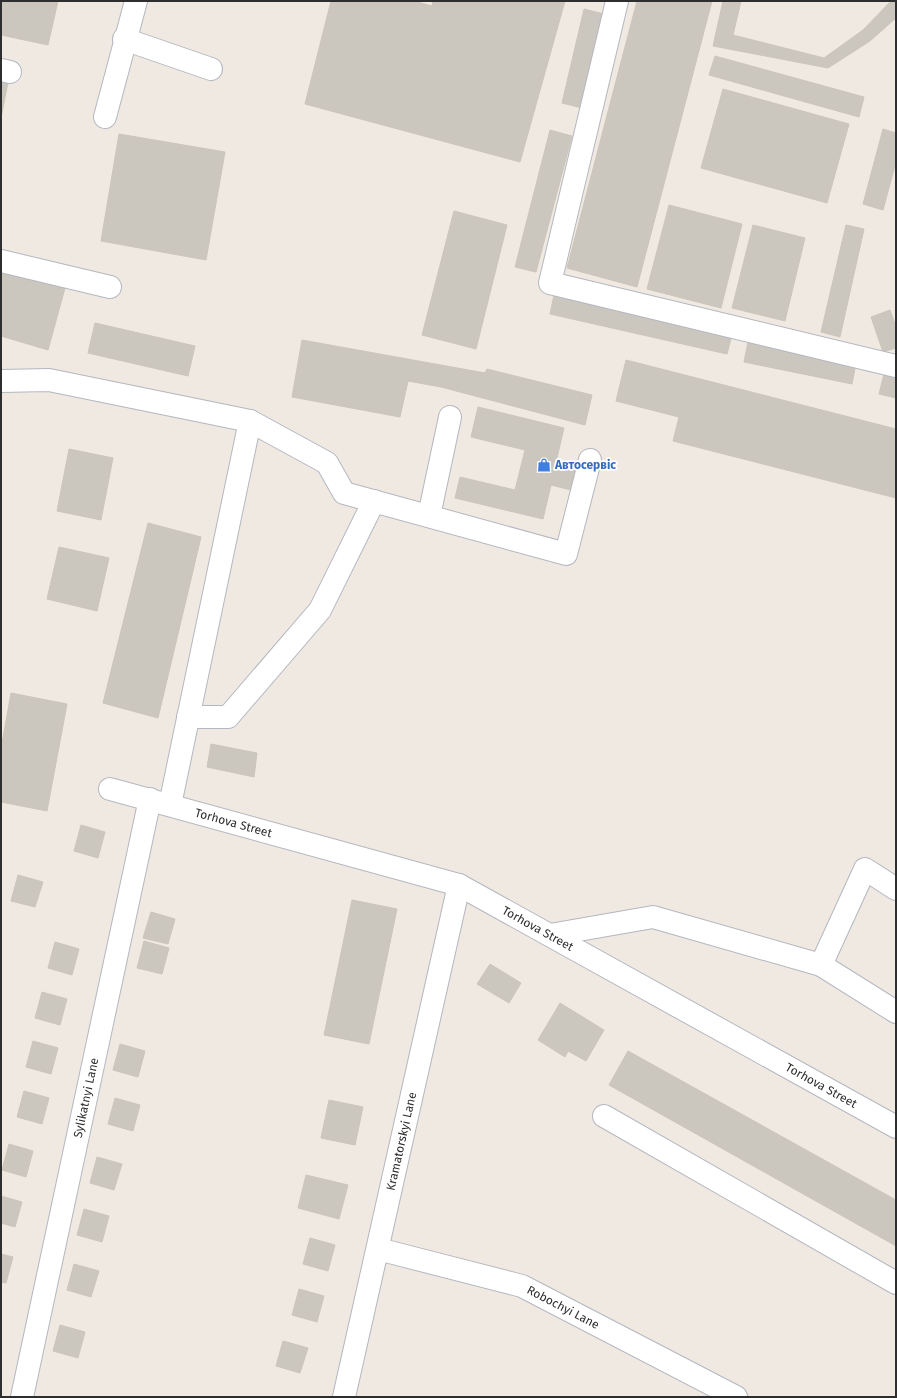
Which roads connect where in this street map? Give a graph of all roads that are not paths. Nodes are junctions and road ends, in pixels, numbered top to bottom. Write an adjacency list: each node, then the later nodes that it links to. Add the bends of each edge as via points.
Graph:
1 (136, 1): 3 (street)
2 (617, 1): 8 (street, via 550,283)
3 (124, 39): 4 (street); 5 (street)
4 (211, 68)
5 (105, 117)
6 (1, 261): 7 (street)
7 (110, 287)
8 (896, 366)
9 (1, 381): 11 (street, via 49,380)
10 (450, 417): 14 (street)
11 (250, 421): 13 (street, via 327,463 344,493); 15 (street, Sylikatnyi Lane)
12 (590, 460): 14 (street, via 566,554)
13 (374, 502): 14 (street); 15 (street, via 320,610 228,717)
14 (429, 516)
15 (188, 717): 17 (street, Sylikatnyi Lane)
16 (110, 789): 17 (street, Torhova Street)
17 (160, 802): 18 (street, Torhova Street); 27 (street, Sylikatnyi Lane)
18 (459, 885): 20 (street, Torhova Street); 25 (street, Kramatorskyi Lane)
19 (896, 889): 21 (street, via 865,869)
20 (550, 935): 21 (street, via 653,917); 24 (street, Torhova Street)
21 (821, 965): 22 (street)
22 (896, 1012)
23 (604, 1116): 26 (street)
24 (896, 1127)
25 (378, 1249): 28 (street, Kramatorskyi Lane); 29 (street, Robochyi Lane, via 522,1286)
26 (896, 1283)
27 (22, 1397)
28 (344, 1397)
29 (736, 1397)

